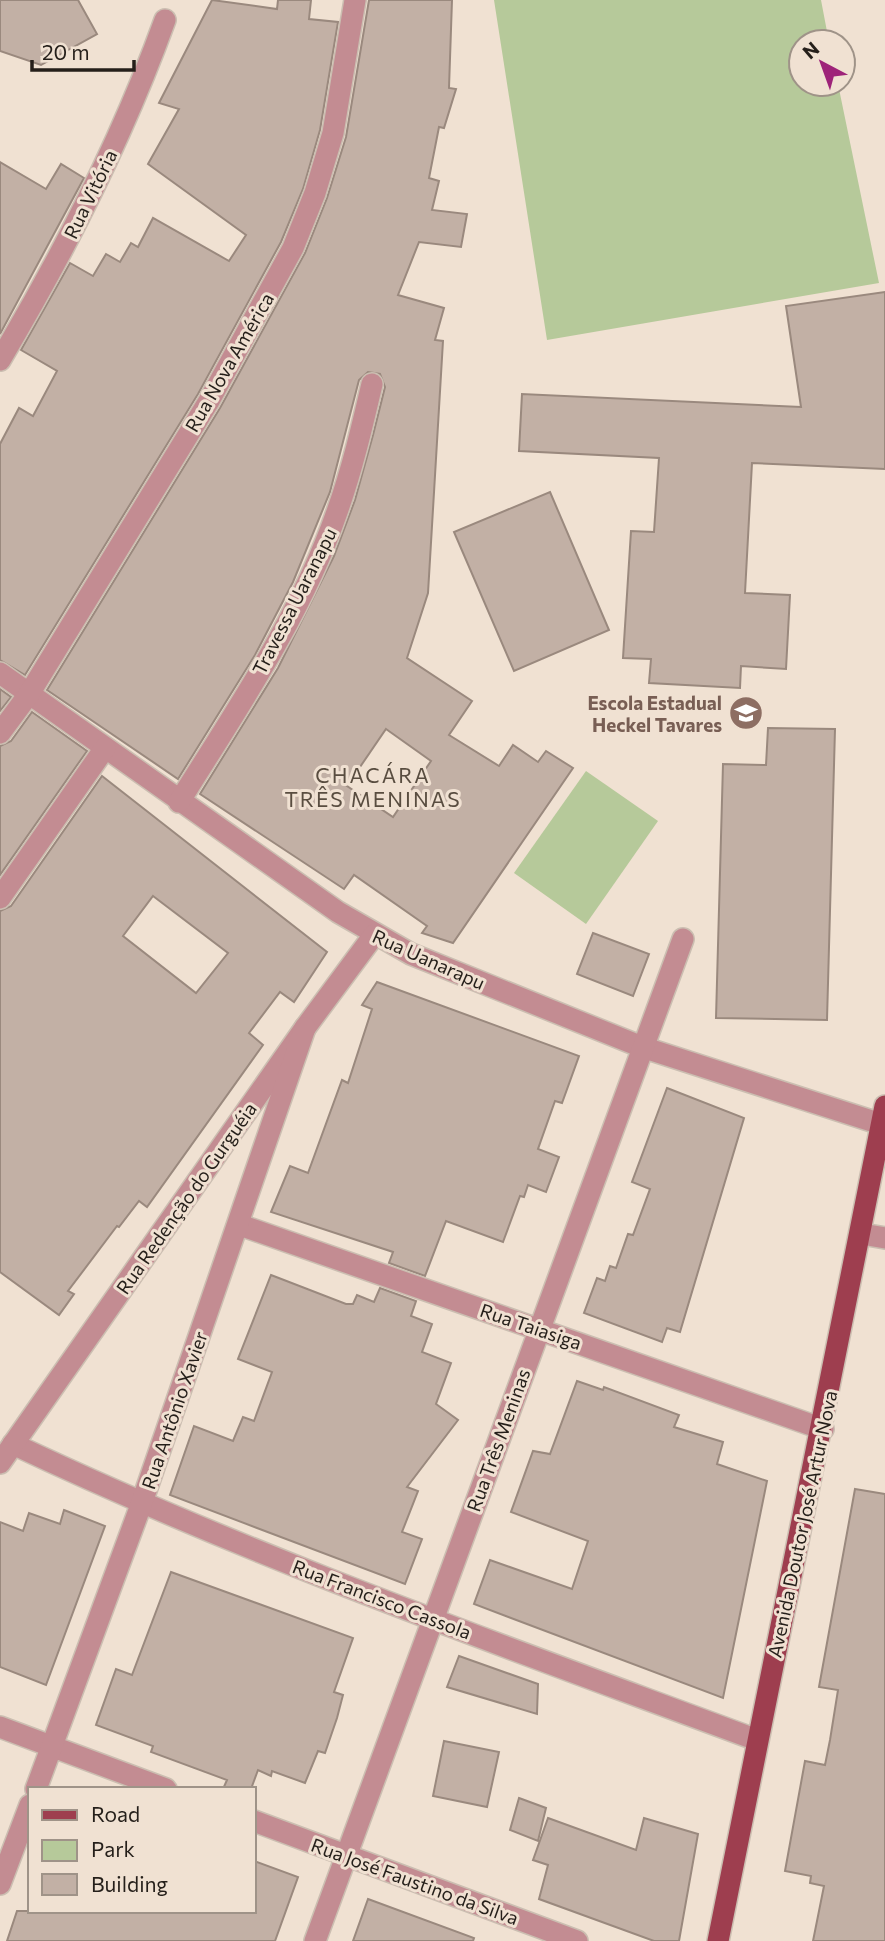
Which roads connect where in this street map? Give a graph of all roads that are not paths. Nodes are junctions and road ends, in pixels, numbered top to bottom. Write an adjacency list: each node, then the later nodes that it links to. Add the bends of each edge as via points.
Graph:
1 (355, 0): 6 (street, Rua Nova América, via 333,134 293,248 209,401)
2 (165, 20): 3 (street, Rua Vitória, via 144,79 86,204 47,282)
3 (0, 360)
4 (372, 384): 9 (street, Travessa Uaranapu, via 337,513 313,570 270,655)
5 (0, 673): 6 (street, Rua Uanarapu)
6 (29, 694): 7 (street, Rua Nova América); 8 (street, Rua Uanarapu)
7 (0, 733)
8 (105, 748): 9 (street, Rua Uanarapu); 10 (street)
9 (179, 802): 11 (street, Rua Uanarapu)
10 (0, 898)
11 (374, 935): 13 (street, Rua Redenção do Gurguéia); 14 (street, Rua Uanarapu)
12 (684, 940): 14 (street, Rua Três Meninas)
13 (305, 1028): 16 (street, Rua Antônio Xavier); 21 (street, Rua Redenção do Gurguéia)
14 (642, 1047): 15 (street, Rua Uanarapu); 19 (street, Rua Três Meninas)
15 (883, 1115): 17 (main road, Avenida Doutor José Artur Nova)
16 (240, 1225): 19 (street, Rua Taiasiga); 23 (street, Rua Antônio Xavier)
17 (862, 1234): 18 (street); 20 (main road, Avenida Doutor José Artur Nova)
18 (885, 1238)
19 (538, 1328): 20 (street, Rua Taiasiga); 24 (street, Rua Três Meninas)
20 (822, 1429): 26 (main road, Avenida Doutor José Artur Nova)
21 (13, 1444): 22 (street, Rua Redenção do Gurguéia); 23 (street, Rua Francisco Cassola)
22 (0, 1463)
23 (141, 1505): 24 (street, Rua Francisco Cassola); 27 (street, Rua Antônio Xavier)
24 (434, 1620): 26 (street, Rua Francisco Cassola); 32 (street, Rua Três Meninas)
25 (0, 1727): 27 (street)
26 (757, 1740): 36 (main road, Avenida Doutor José Artur Nova)
27 (51, 1747): 28 (street, Rua Antônio Xavier); 29 (street)
28 (37, 1787)
29 (161, 1787)
30 (28, 1810): 33 (street)
31 (256, 1822): 32 (street, Rua José Faustino da Silva)
32 (346, 1855): 34 (street, Rua Três Meninas); 35 (street, Rua José Faustino da Silva)
33 (0, 1884)
34 (315, 1941)
35 (577, 1941)
36 (718, 1941)

